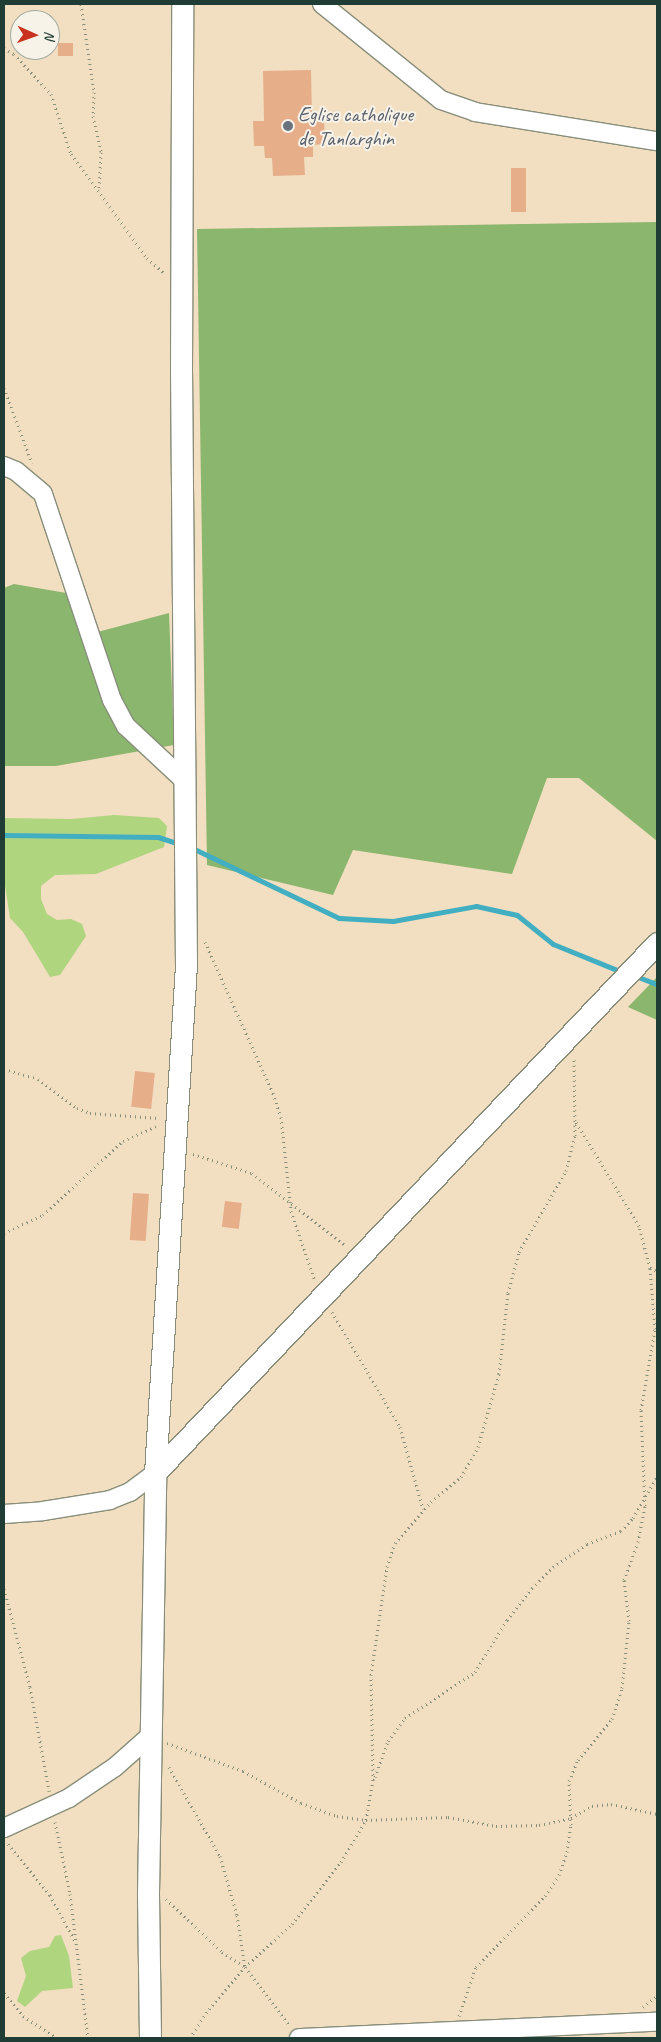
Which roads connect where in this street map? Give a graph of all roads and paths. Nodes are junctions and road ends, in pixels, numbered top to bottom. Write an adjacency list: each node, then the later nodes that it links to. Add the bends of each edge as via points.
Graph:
1 (81, 4): 6 (path, via 94,92 93,116 101,152)
2 (182, 4): 7 (street)
3 (322, 4): 5 (street, via 441,100 475,112)
4 (4, 48): 6 (path, via 14,54 51,94 71,154)
5 (657, 141)
6 (99, 188): 7 (path, via 116,218 146,258)
7 (181, 289): 11 (street)
8 (4, 388): 10 (path)
9 (4, 466): 11 (street, via 16,471 43,494 112,700 126,726)
10 (34, 468)
11 (186, 782): 16 (street, via 186,964)
12 (203, 937): 19 (path, via 281,1117)
13 (657, 943): 14 (street)
14 (574, 1032): 17 (path); 21 (street)
15 (4, 1069): 16 (path, via 38,1079 77,1108 90,1113)
16 (176, 1119): 18 (street); 20 (path, via 123,1141 44,1216)
17 (576, 1122): 22 (path, via 639,1226); 28 (path, via 566,1171 519,1252 508,1292 499,1374 478,1447 461,1477)
18 (175, 1150): 19 (path, via 252,1173); 25 (street)
19 (289, 1199): 21 (path); 24 (path)
20 (4, 1233)
21 (358, 1256): 24 (street)
22 (650, 1268): 23 (path); 27 (path, via 655,1329 641,1410)
23 (657, 1271)
24 (321, 1295): 25 (street); 28 (path, via 400,1427)
25 (155, 1473): 29 (street, via 130,1492 110,1500); 30 (street)
26 (657, 1477): 27 (path)
27 (645, 1500): 32 (path, via 621,1531 587,1544 548,1572 507,1620 474,1672 405,1718 388,1741); 34 (path, via 638,1542 624,1580 629,1622 622,1688 612,1720 578,1760 569,1781)
28 (423, 1510): 32 (path, via 394,1543 387,1566 371,1675)
29 (4, 1514)
30 (150, 1736): 35 (path, via 243,1771 310,1806 337,1816); 36 (street, via 115,1767 69,1798); 38 (street)
31 (165, 1760): 40 (path, via 220,1856 237,1915)
32 (374, 1780): 35 (path)
33 (657, 1814): 34 (path, via 611,1804 592,1806)
34 (570, 1818): 35 (path, via 538,1826 496,1826 448,1817); 43 (path, via 568,1852 560,1875 545,1896 476,1967)
35 (366, 1820): 40 (path, via 342,1862 292,1924)
36 (4, 1828)
37 (4, 1840): 39 (path, via 50,1895)
38 (148, 1880): 40 (path, via 222,1952); 45 (street)
39 (76, 1944)
40 (245, 1967): 46 (path, via 209,2009); 47 (path)
41 (4, 1993): 44 (path, via 23,2016)
42 (657, 2022): 43 (street)
43 (454, 2033): 47 (street)
44 (57, 2038)
45 (150, 2038)
46 (190, 2038)
47 (299, 2038)

